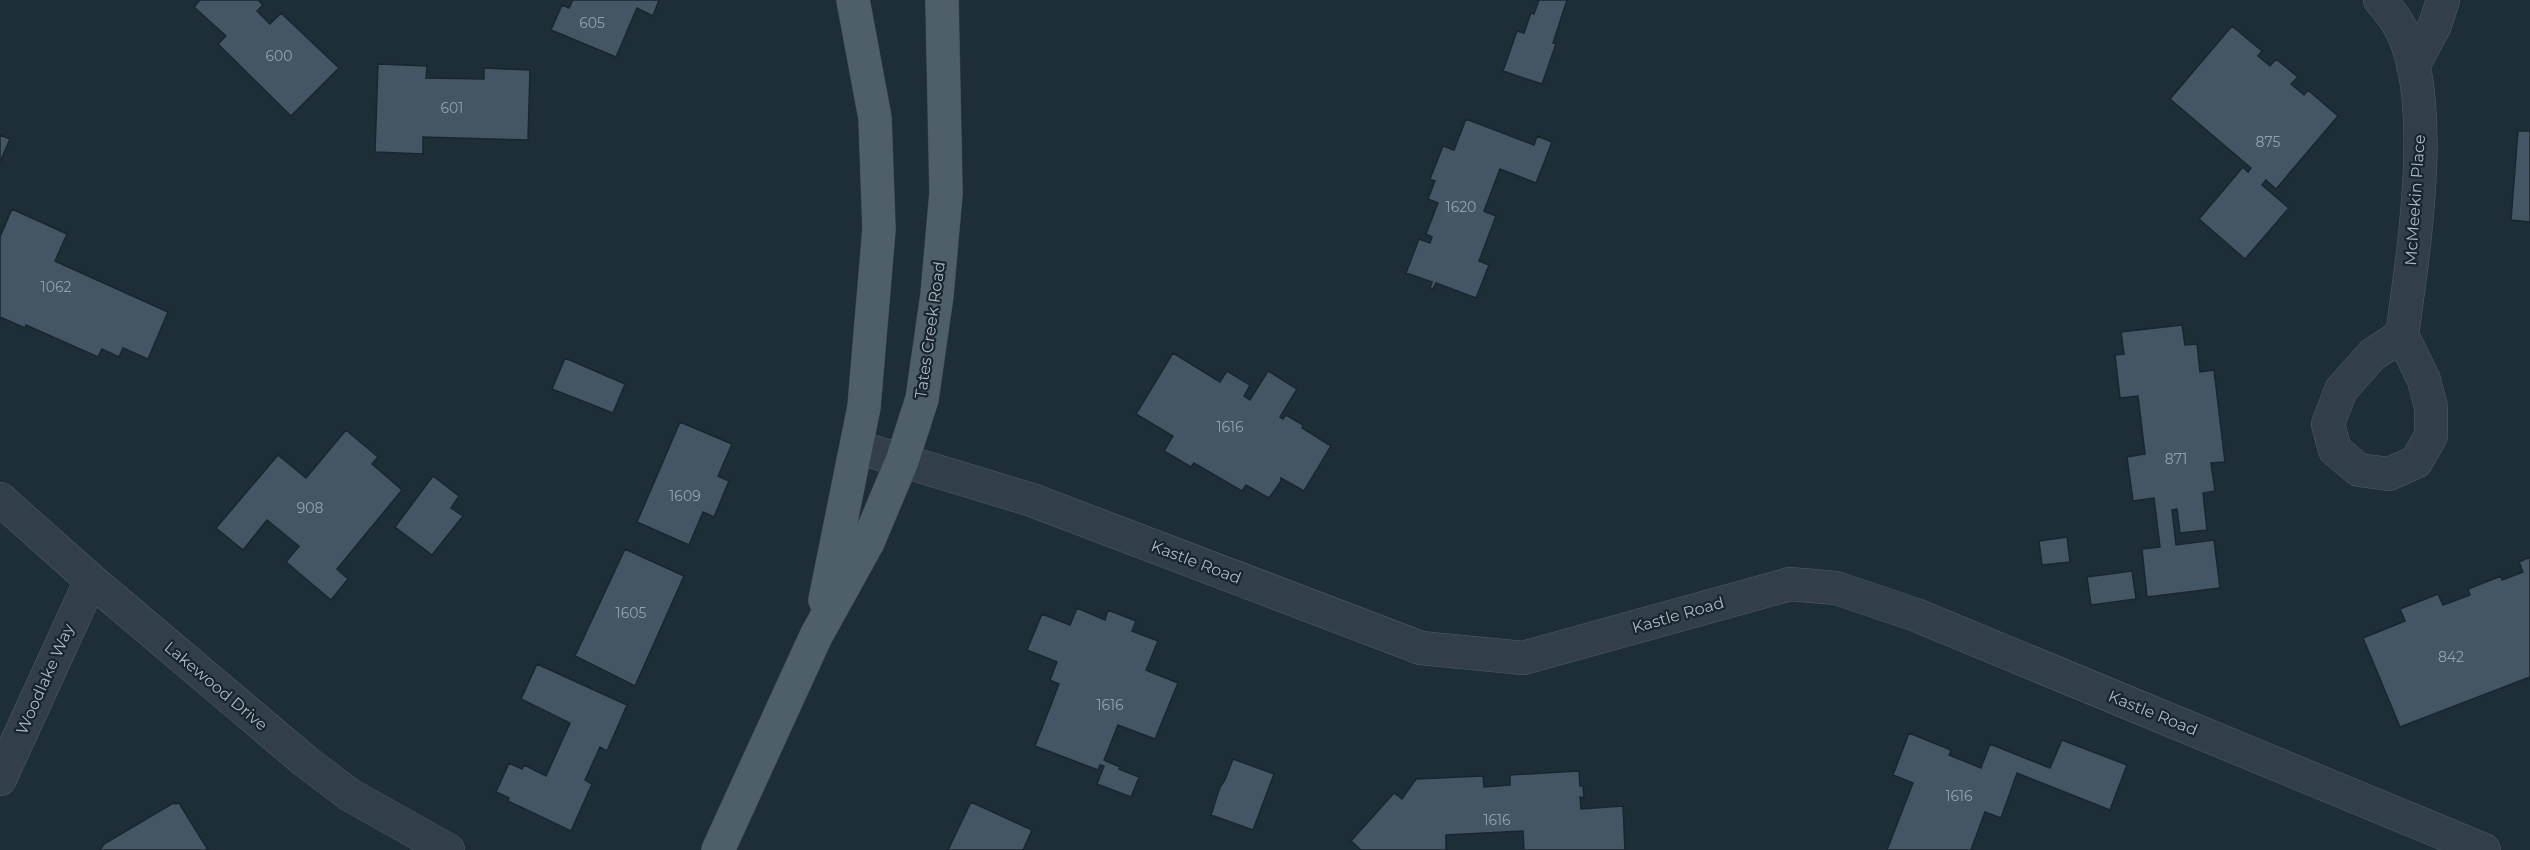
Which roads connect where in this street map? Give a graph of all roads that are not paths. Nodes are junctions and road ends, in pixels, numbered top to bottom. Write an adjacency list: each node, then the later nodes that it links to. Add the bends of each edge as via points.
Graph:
1 (853, 0): 7 (main road, Tates Creek Road, via 874,118 879,229 872,340)
2 (942, 0): 8 (main road, Tates Creek Road, via 946,193 922,399)
3 (2380, 0): 5 (street, McMeekin Place, via 2397,22)
4 (2443, 0): 5 (street, via 2435,25)
5 (2413, 66): 6 (street, McMeekin Place, via 2420,123 2419,173)
6 (2402, 334)
7 (857, 447): 8 (street, Kastle Road); 11 (main road, Tates Creek Road)
8 (902, 460): 11 (main road, Tates Creek Road, via 868,542); 15 (street, Kastle Road, via 1032,500 1421,648 1523,658 1790,584 1836,588 1916,615)
9 (0, 499): 10 (street, Lakewood Drive)
10 (91, 580): 12 (street, Woodlake Way); 13 (street, Lakewood Drive, via 305,761 350,795)
11 (816, 636): 14 (main road, Tates Creek Road)
12 (0, 779)
13 (448, 850)
14 (718, 850)
15 (2484, 850)

